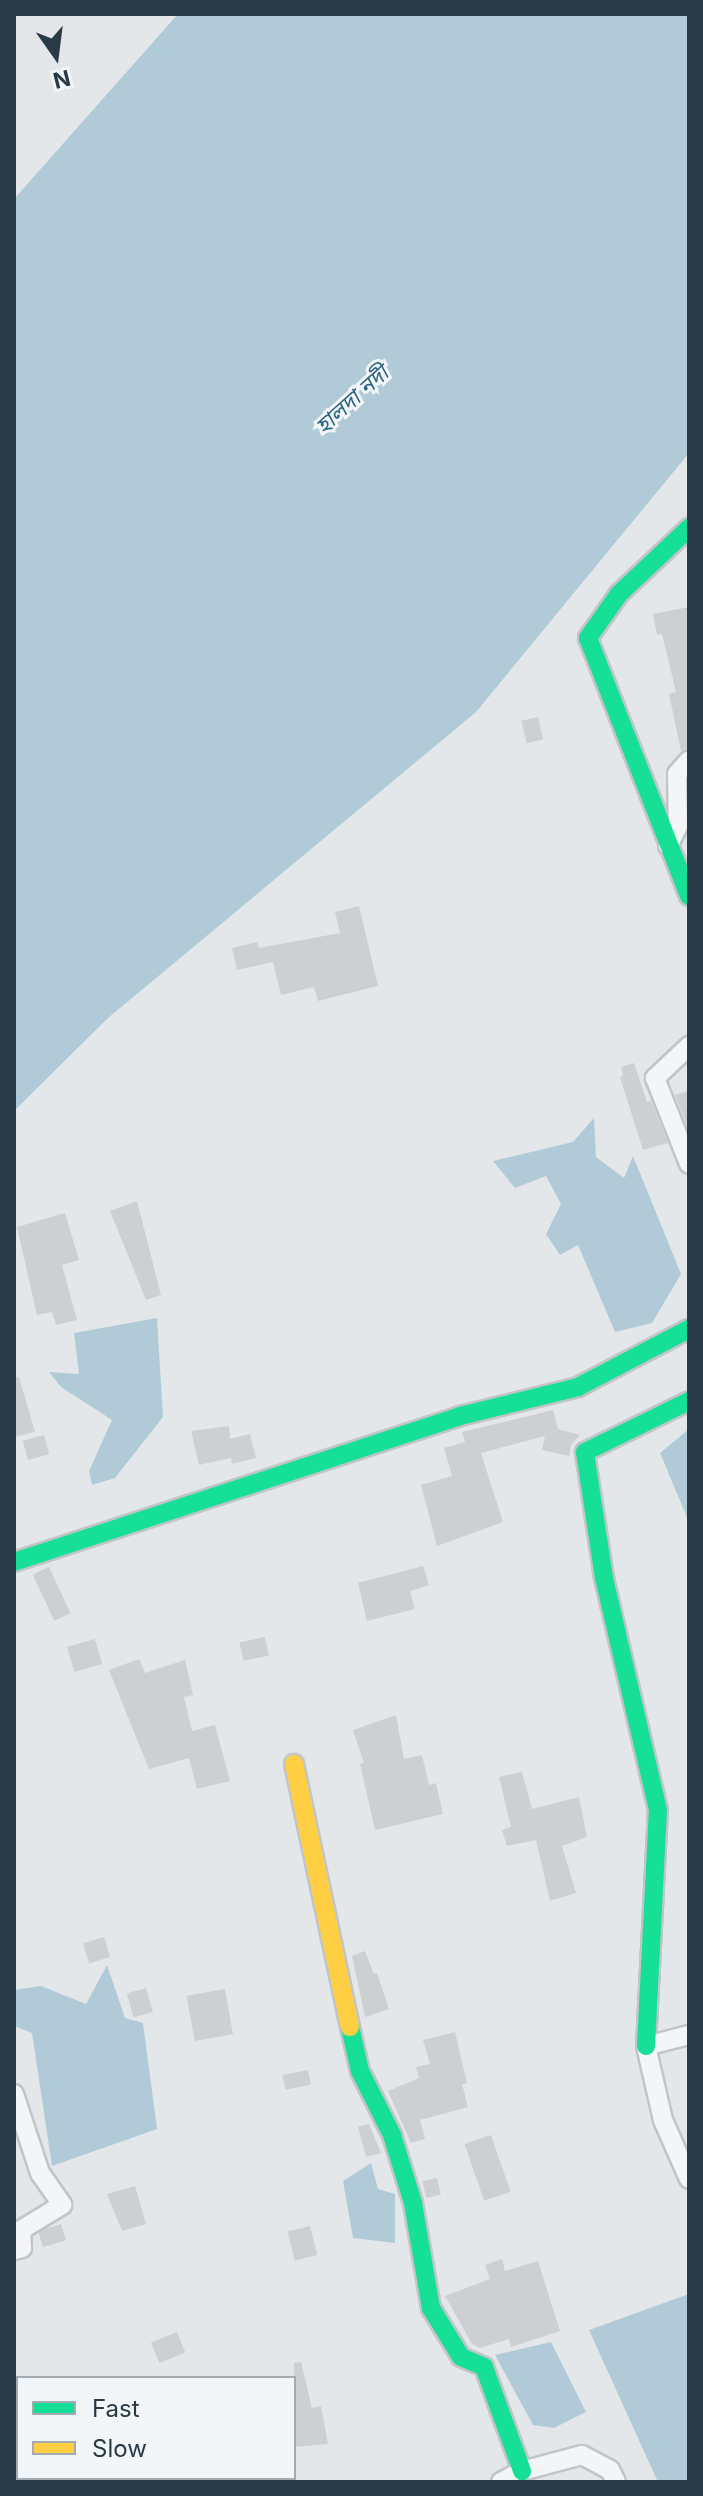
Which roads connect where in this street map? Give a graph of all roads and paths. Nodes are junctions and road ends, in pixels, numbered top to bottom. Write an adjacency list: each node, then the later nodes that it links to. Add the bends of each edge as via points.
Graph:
1 (689, 528): 3 (street, via 619,594 588,638)
2 (689, 760): 3 (street, via 677,774 678,826)
3 (668, 846): 4 (street)
4 (689, 896)
5 (689, 1046): 6 (street, via 655,1078)
6 (689, 1164)
7 (689, 1329): 9 (street, via 578,1387 460,1416)
8 (689, 1401): 12 (street, via 585,1452 604,1578 658,1810)
9 (14, 1562)
10 (294, 1764): 16 (street, via 360,2071 392,2135 413,2203 431,2308 461,2357 484,2367)
11 (689, 2035): 12 (street)
12 (646, 2046): 14 (street, via 663,2120)
13 (14, 2094): 15 (street, via 40,2173 62,2205 21,2230 22,2248)
14 (689, 2179)
15 (14, 2250)
16 (522, 2471): 17 (street); 18 (street, via 582,2455 610,2470)
17 (501, 2482)
18 (616, 2482)

